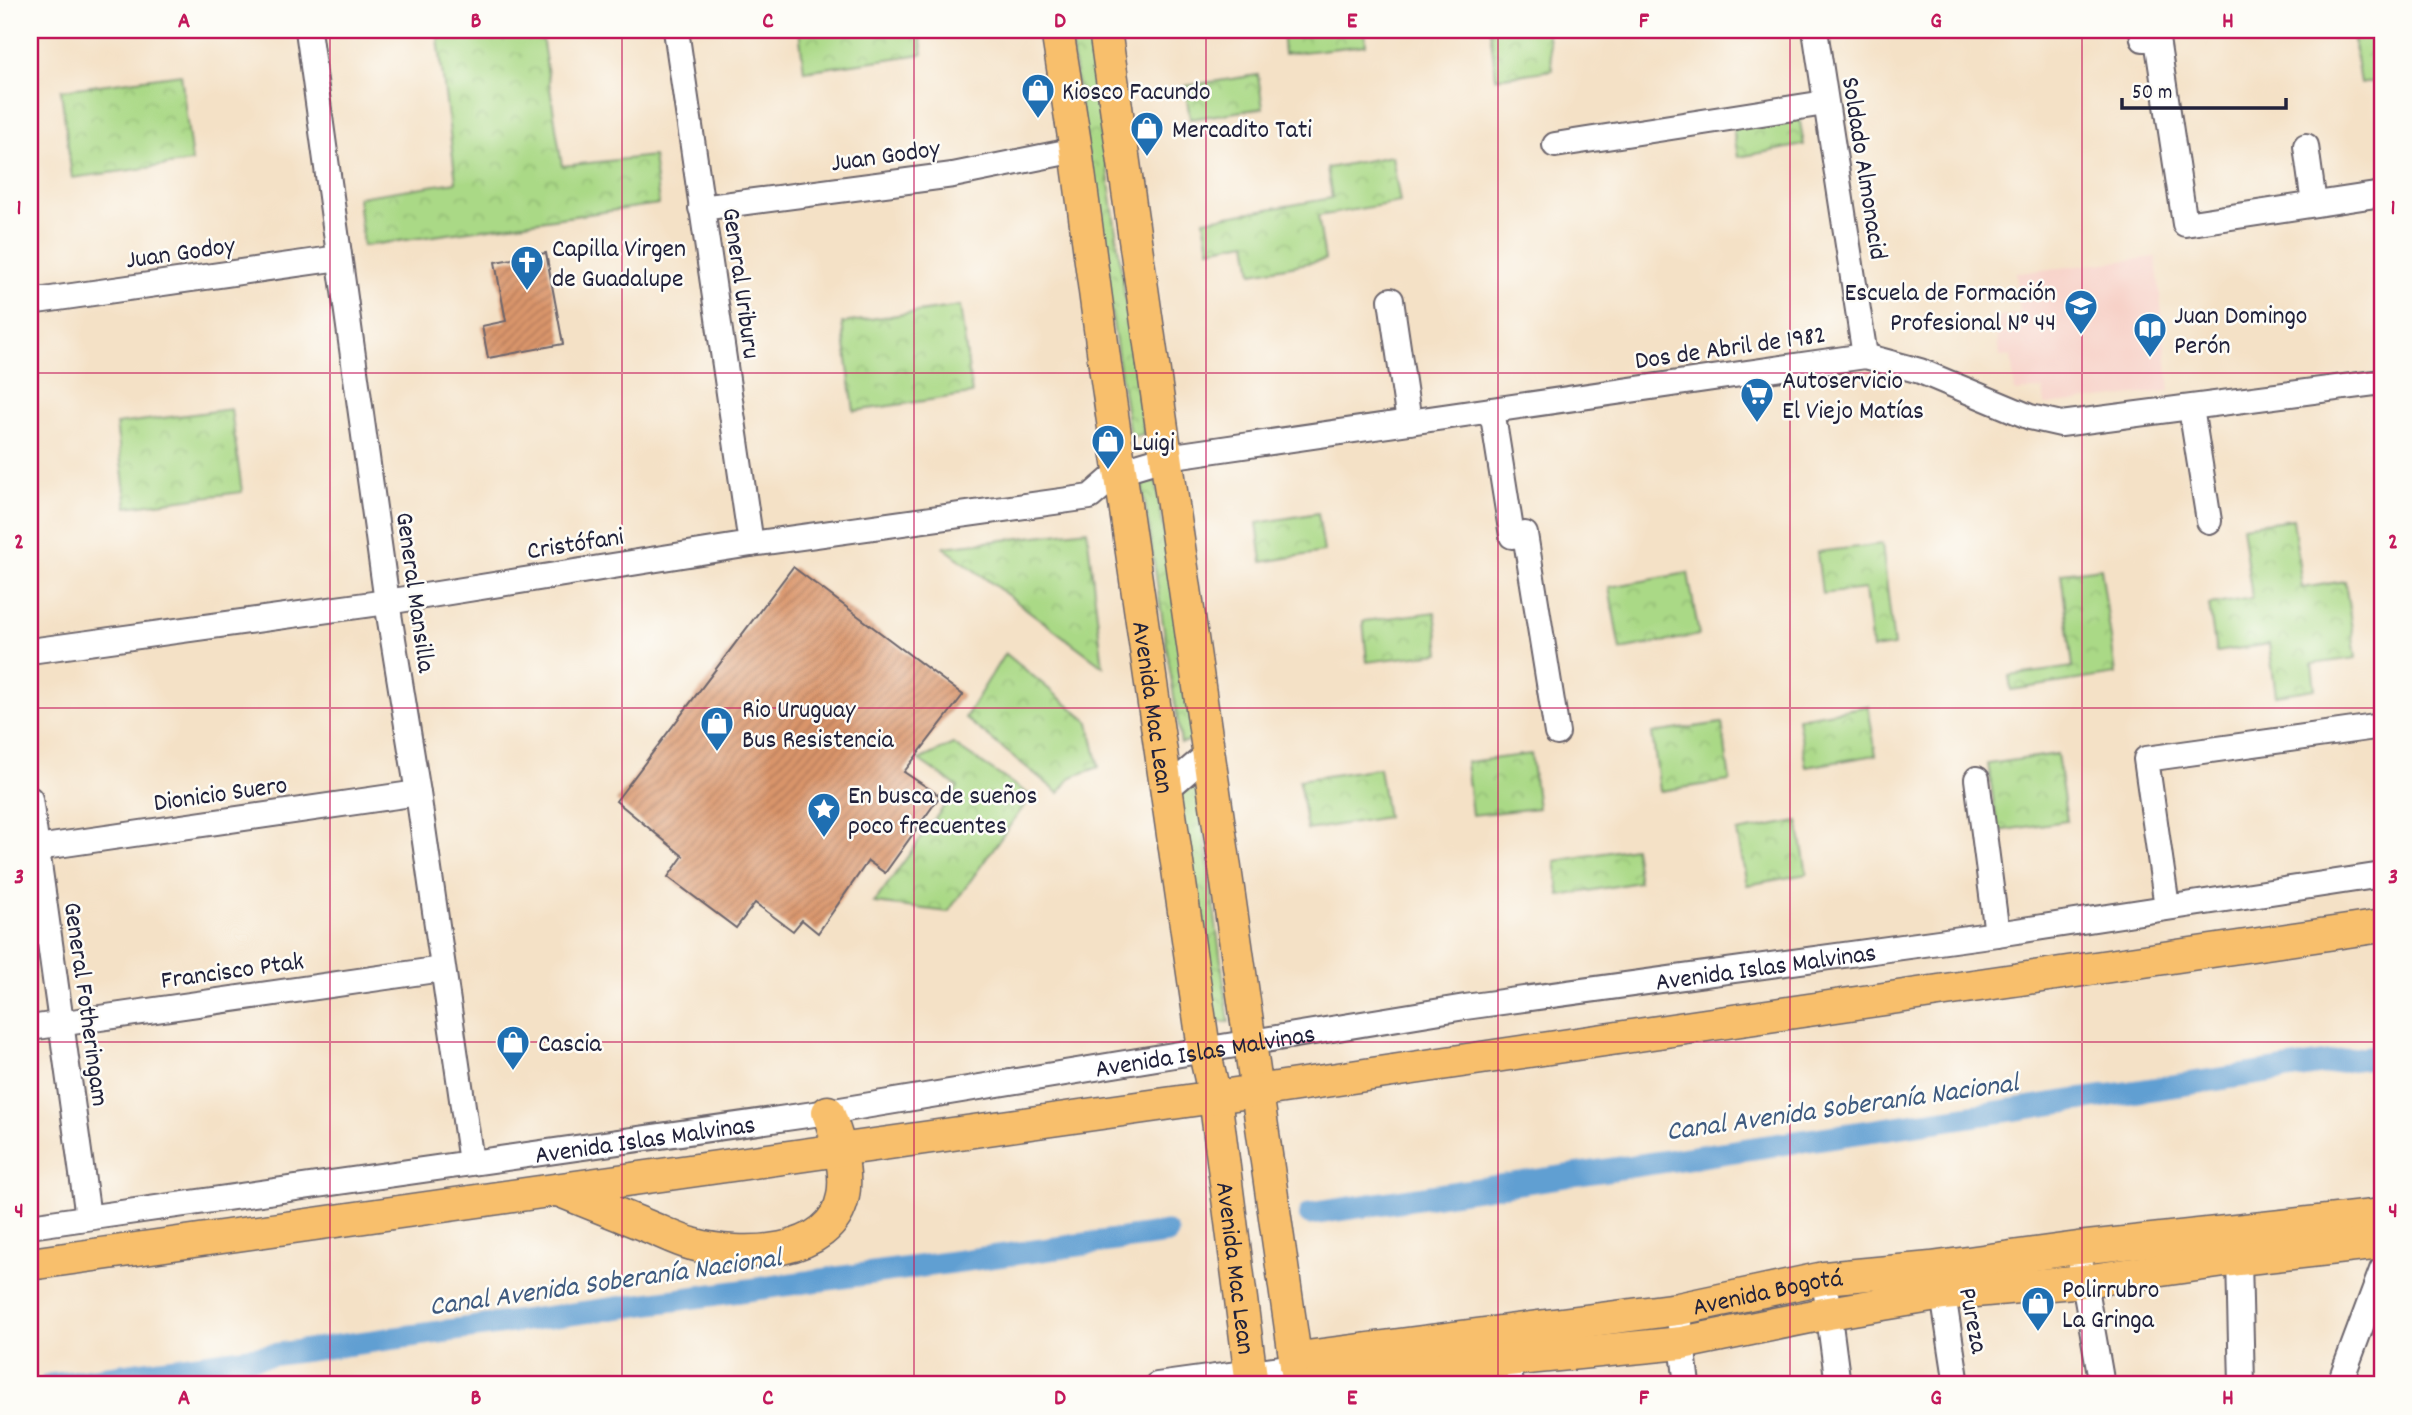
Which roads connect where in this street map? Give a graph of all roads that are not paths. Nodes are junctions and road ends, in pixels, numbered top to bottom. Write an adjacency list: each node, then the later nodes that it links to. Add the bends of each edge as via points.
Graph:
1 (308, 30): 14 (street, General Mansilla)
2 (676, 30): 13 (street, General Uriburu)
3 (1056, 30): 10 (main road, Avenida Mac Lean)
4 (1105, 30): 22 (main road, Avenida Mac Lean)
5 (1815, 30): 7 (street, Soldado Almonacid)
6 (2142, 30): 12 (street, via 2143,39 2157,39 2185,224)
7 (1825, 103): 8 (street); 17 (street, Soldado Almonacid)
8 (1555, 145)
9 (2306, 146): 12 (street)
10 (1076, 150): 13 (street, Juan Godoy, via 953,175); 23 (main road, Avenida Mac Lean)
11 (2382, 194): 12 (street)
12 (2314, 204)
13 (701, 208): 25 (street, General Uriburu)
14 (339, 258): 16 (street, Juan Godoy); 26 (street, General Mansilla)
15 (1391, 300): 21 (street)
16 (30, 302)
17 (1865, 356): 19 (street, Dos de Abril de 1982, via 1920,371 2030,417 2060,424); 20 (street, Dos de Abril de 1982)
18 (2382, 382): 19 (street, Dos de Abril de 1982)
19 (2191, 408): 24 (street)
20 (1492, 410): 21 (street, Dos de Abril de 1982); 29 (street, via 1512,536 1525,534)
21 (1409, 422): 22 (street, Dos de Abril de 1982)
22 (1167, 457): 23 (street, Dos de Abril de 1982); 30 (main road, Avenida Mac Lean)
23 (1120, 471): 25 (street, Cristófani, via 1090,497); 32 (main road, Avenida Mac Lean)
24 (2209, 520)
25 (751, 544): 26 (street, Cristófani)
26 (387, 602): 27 (street, Cristófani); 33 (street, General Mansilla)
27 (30, 651)
28 (2382, 726): 37 (street, via 2146,759)
29 (1557, 733)
30 (1209, 753): 32 (street); 43 (main road, Avenida Mac Lean)
31 (1977, 779): 39 (street)
32 (1167, 789): 44 (main road, Avenida Mac Lean)
33 (418, 793): 35 (street, Dionicio Suero); 40 (street, General Mansilla)
34 (30, 799): 35 (street, General Fotheringam)
35 (33, 849): 41 (street, General Fotheringam)
36 (2382, 876): 37 (street, Avenida Islas Malvinas)
37 (2167, 907): 39 (street, Avenida Islas Malvinas)
38 (2382, 926): 45 (main road, Avenida Islas Malvinas)
39 (1997, 934): 43 (street, Avenida Islas Malvinas, via 1465,1007)
40 (442, 969): 41 (street, Francisco Ptak); 49 (street, General Mansilla)
41 (61, 1023): 42 (street, Francisco Ptak); 52 (street, General Fotheringam)
42 (30, 1028)
43 (1250, 1042): 44 (street, Avenida Islas Malvinas); 45 (main road, Avenida Mac Lean)
44 (1204, 1049): 46 (main road, Avenida Mac Lean); 47 (street, Avenida Islas Malvinas)
45 (1257, 1091): 46 (main road, Avenida Islas Malvinas); 67 (main road, Avenida Mac Lean)
46 (1215, 1097): 48 (main road, Avenida Islas Malvinas); 66 (main road, Avenida Mac Lean)
47 (828, 1112): 48 (main road); 49 (street, Avenida Islas Malvinas)
48 (841, 1149): 50 (main road, Avenida Islas Malvinas); 50 (main road, via 844,1194 836,1219 786,1249 732,1251 692,1244)
49 (471, 1162): 52 (street, Avenida Islas Malvinas)
50 (556, 1190): 57 (main road, Avenida Islas Malvinas)
51 (2382, 1215): 55 (main road, Avenida Bogotá)
52 (88, 1217): 53 (street, Avenida Islas Malvinas)
53 (30, 1226)
54 (2382, 1243): 56 (main road, Avenida Bogotá)
55 (2078, 1248): 60 (street); 61 (main road, Avenida Bogotá)
56 (2239, 1259): 60 (main road, Avenida Bogotá); 73 (street)
57 (30, 1264)
58 (2382, 1270): 74 (street)
59 (1824, 1278): 61 (main road, Avenida Bogotá); 62 (main road, Avenida Bogotá); 63 (street)
60 (2084, 1280): 61 (main road, Avenida Bogotá); 72 (street)
61 (1937, 1281): 63 (main road, Avenida Bogotá); 71 (street, Pureza)
62 (1678, 1308): 64 (street); 65 (main road, Avenida Bogotá)
63 (1829, 1313): 64 (main road, Avenida Bogotá); 70 (street)
64 (1682, 1343): 65 (main road, Avenida Bogotá); 69 (street)
65 (1507, 1359): 67 (main road, Avenida Bogotá, via 1306,1357)
66 (1251, 1379): 67 (street, Avenida Bogotá); 68 (street, Avenida Bogotá)
67 (1303, 1379)
68 (1157, 1385)
69 (1687, 1385)
70 (1838, 1385)
71 (1957, 1385)
72 (2102, 1385)
73 (2242, 1385)
74 (2339, 1385)

